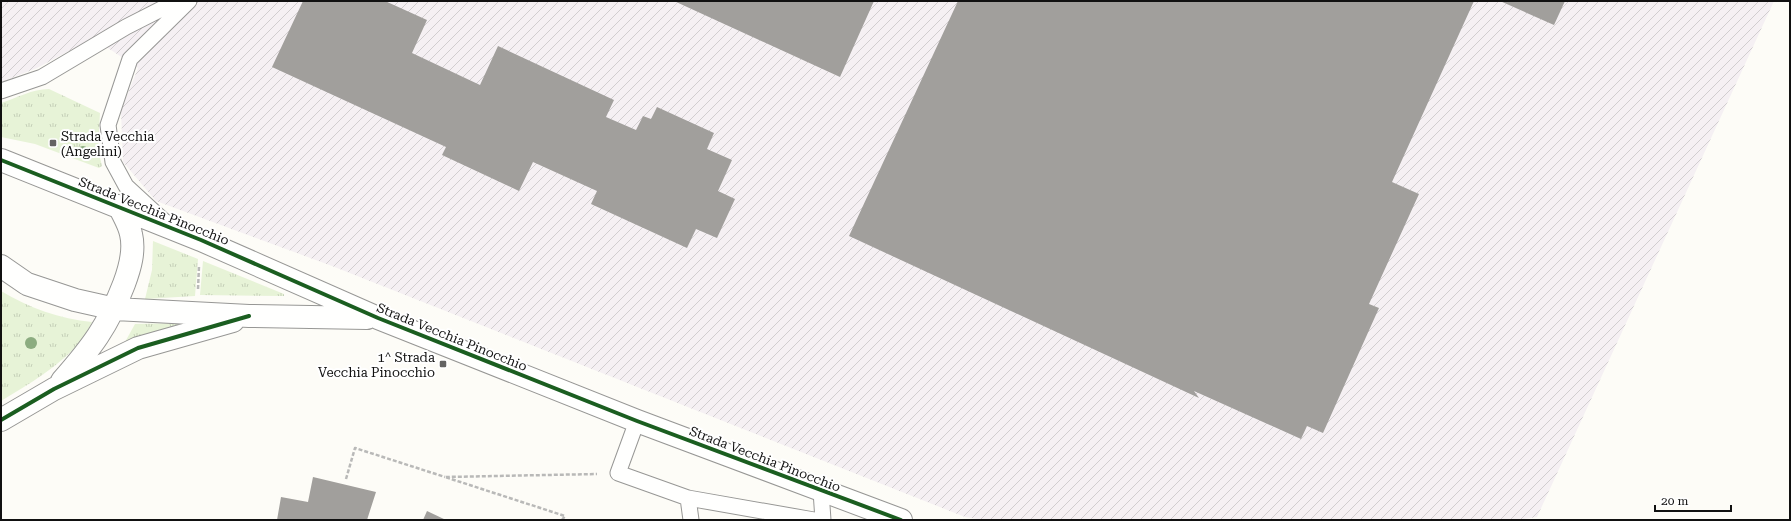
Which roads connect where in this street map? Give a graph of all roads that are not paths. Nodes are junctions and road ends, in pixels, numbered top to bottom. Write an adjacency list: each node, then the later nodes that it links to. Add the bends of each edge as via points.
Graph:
1 (177, 1): 3 (lane, via 126,27 42,77)
2 (189, 1): 6 (lane, via 130,59 108,125 113,162 126,186)
3 (1, 91)
4 (1, 160): 5 (street, Strada Vecchia Pinocchio)
5 (119, 206): 6 (street, Strada Vecchia Pinocchio); 8 (street, Strada Vecchia Pinocchio, via 131,234 132,248 131,265)
6 (173, 228): 10 (street, Strada Vecchia Pinocchio)
7 (1, 266): 8 (street, Strada Vecchia Pinocchio, via 27,284 75,300)
8 (115, 309): 9 (street, Strada Vecchia Pinocchio); 11 (street, via 105,328 85,355)
9 (249, 316): 10 (street, Strada Vecchia Pinocchio); 11 (street, via 138,348)
10 (378, 318): 13 (street, Strada Vecchia Pinocchio)
11 (54, 389): 12 (street)
12 (1, 420)
13 (637, 421): 14 (street, Strada Vecchia Pinocchio); 15 (lane, via 618,473)
14 (821, 491): 18 (lane); 19 (street, Strada Vecchia Pinocchio)
15 (688, 498): 16 (lane); 17 (lane)
16 (691, 520)
17 (814, 520)
18 (822, 520)
19 (901, 520)

